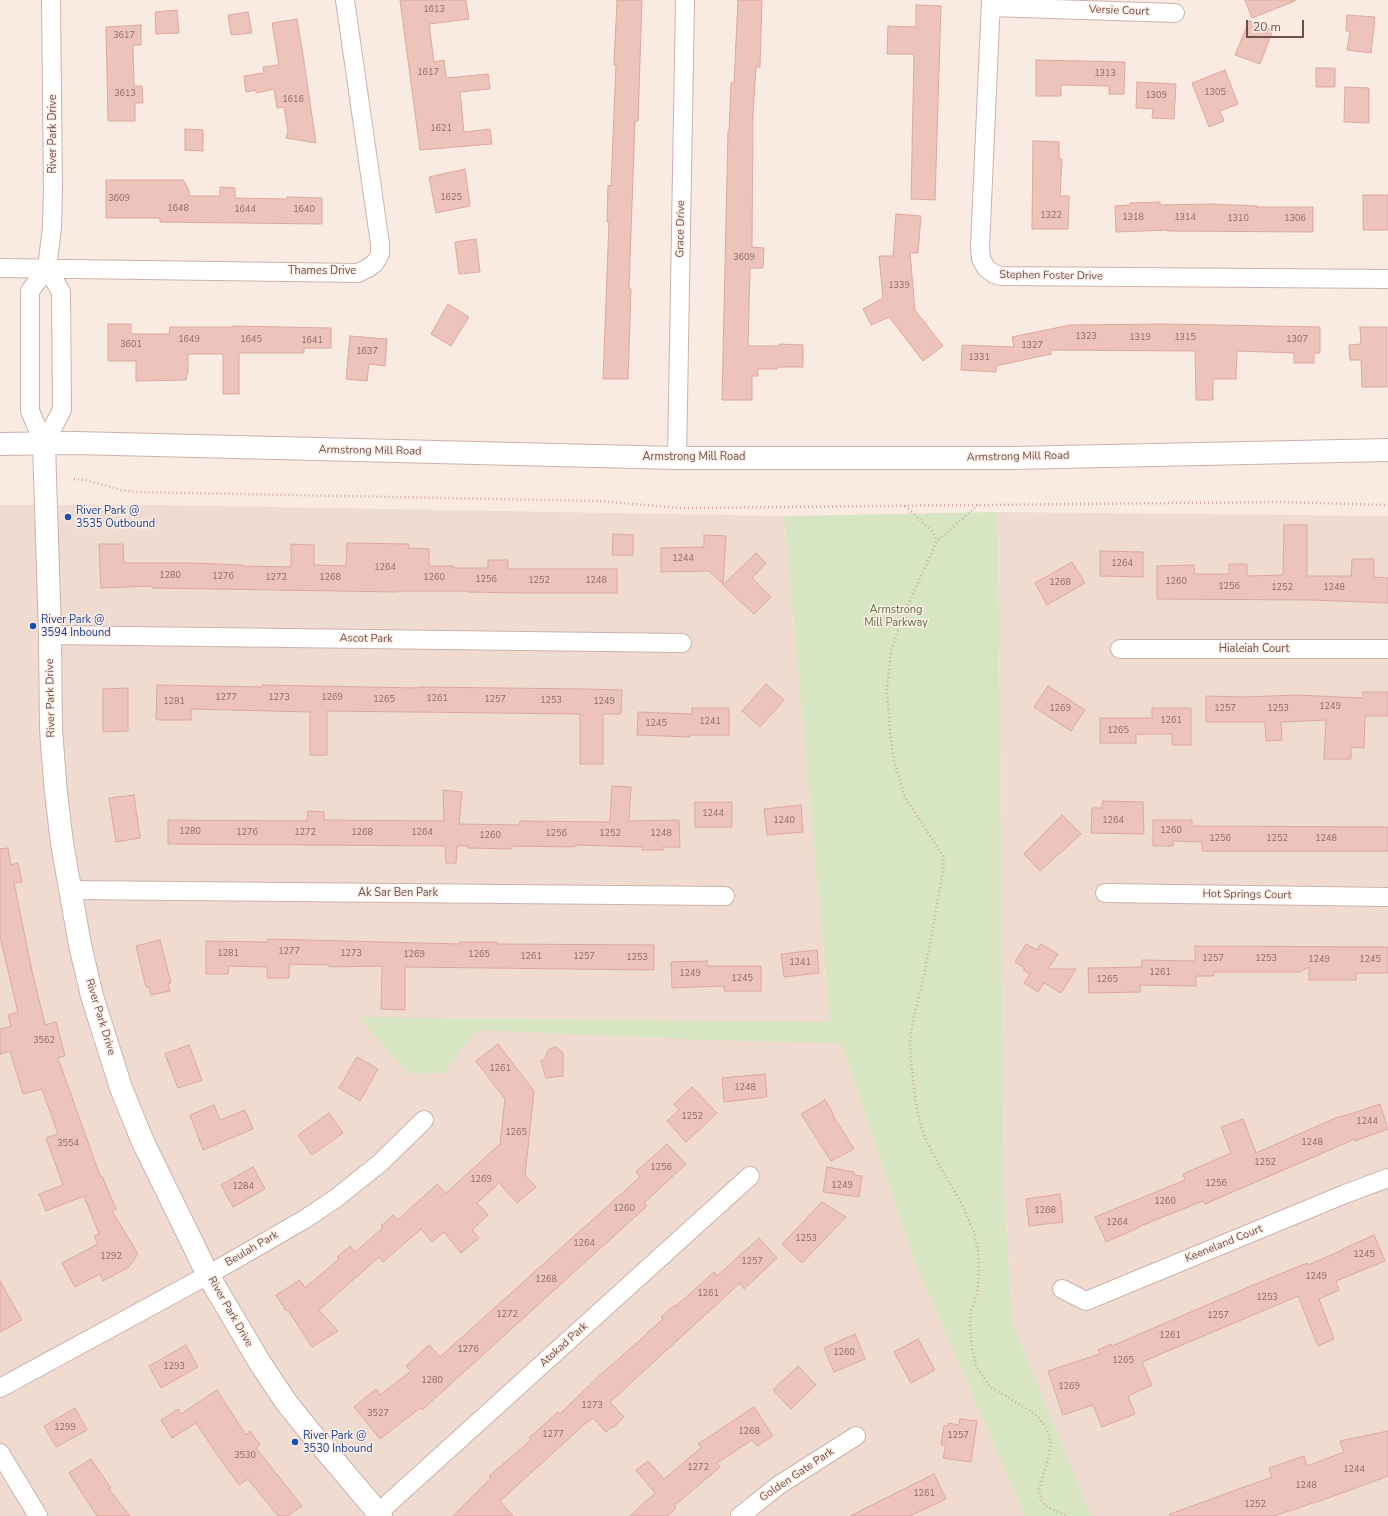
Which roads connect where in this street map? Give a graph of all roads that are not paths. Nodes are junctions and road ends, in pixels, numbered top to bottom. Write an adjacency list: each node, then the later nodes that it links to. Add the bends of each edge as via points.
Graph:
1 (51, 0): 7 (street, River Park Drive, via 53,190)
2 (345, 0): 7 (street, Thames Drive, via 380,244 380,254 375,262 358,273)
3 (685, 0): 12 (street, Grace Drive)
4 (991, 4): 5 (street, Versie Court); 8 (street, Stephen Foster Drive, via 980,247 981,259 986,268 994,274)
5 (1175, 13)
6 (0, 268): 7 (street, Thames Drive)
7 (47, 268): 10 (street, River Park Drive, via 61,292 62,410); 10 (street, River Park Drive, via 30,291 30,411)
8 (1388, 280)
9 (0, 444): 10 (main road, Armstrong Mill Road)
10 (44, 444): 12 (main road, Armstrong Mill Road); 13 (main road, River Park Drive)
11 (1388, 450): 12 (main road, Armstrong Mill Road, via 1013,458)
12 (677, 458)
13 (50, 634): 14 (street, Ascot Park); 17 (main road, River Park Drive, via 51,730 56,793)
14 (682, 643)
15 (1120, 649): 16 (street, Hialeiah Court)
16 (1388, 649)
17 (71, 890): 19 (street, Ak Sar Ben Park); 24 (main road, River Park Drive, via 92,996 121,1088 143,1142)
18 (1106, 893): 20 (street, Hot Springs Court)
19 (725, 896)
20 (1388, 897)
21 (424, 1120): 24 (street, Beulah Park, via 380,1163 335,1199)
22 (750, 1176): 29 (street, Atokad Park)
23 (1388, 1178): 25 (street, Keeneland Court, via 1086,1301)
24 (208, 1275): 26 (street, Beulah Park); 29 (main road, River Park Drive, via 260,1364 286,1402)
25 (1062, 1289)
26 (0, 1388)
27 (856, 1436): 31 (street, Golden Gate Park, via 779,1485)
28 (0, 1453): 30 (street)
29 (379, 1514)
30 (38, 1516)
31 (740, 1516)

